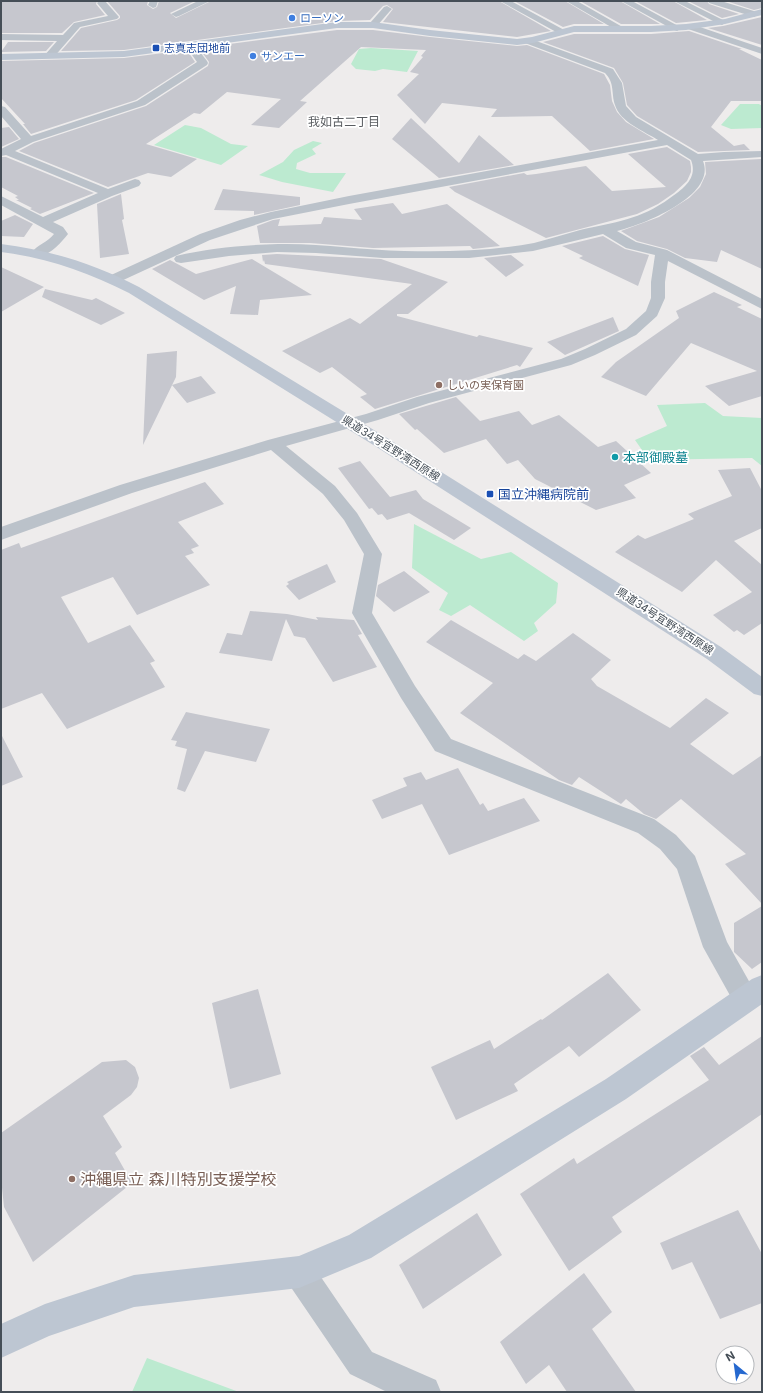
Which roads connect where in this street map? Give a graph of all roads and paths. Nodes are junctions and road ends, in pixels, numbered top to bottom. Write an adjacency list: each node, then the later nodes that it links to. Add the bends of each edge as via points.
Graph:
1 (206, 1): 10 (street)
2 (504, 1): 16 (street)
3 (570, 1): 15 (street)
4 (625, 1): 14 (street)
5 (678, 1): 11 (street)
6 (712, 1): 9 (street)
7 (102, 4): 18 (street, via 114,17 74,21)
8 (387, 9): 12 (street)
9 (758, 13): 11 (street)
10 (176, 14)
11 (722, 22): 13 (street)
12 (374, 25): 19 (street, via 482,39); 20 (street, via 323,27)
13 (691, 27): 14 (street); 21 (street)
14 (677, 28): 15 (street)
15 (621, 29): 16 (street, via 581,28)
16 (561, 31): 19 (street)
17 (1, 37): 18 (street)
18 (65, 38): 22 (street)
19 (528, 41): 26 (street, via 609,71 618,83 620,104 625,112)
20 (190, 45): 22 (street, via 118,54); 25 (street, via 203,63 141,103)
21 (762, 51)
22 (49, 56): 23 (street)
23 (1, 57)
24 (1, 110): 25 (street)
25 (29, 140): 27 (street)
26 (670, 141): 29 (street); 35 (street, via 293,210)
27 (3, 152): 31 (street)
28 (762, 154): 29 (street)
29 (696, 158): 34 (street, via 700,176 675,201 627,225)
30 (135, 183): 31 (street)
31 (108, 193): 33 (street)
32 (1, 200): 33 (street)
33 (43, 222): 38 (street, via 61,234 54,243)
34 (606, 230): 37 (street, via 511,250 477,253 402,254 298,248); 39 (street, via 631,245)
35 (205, 237): 37 (street); 41 (street)
36 (1, 248): 38 (street, 県道34号宜野湾西原線)
37 (228, 251): 40 (street)
38 (38, 253): 41 (street, 県道34号宜野湾西原線, via 73,262)
39 (662, 253): 42 (street); 43 (street, via 658,298 652,312 631,332 566,362 423,400)
40 (181, 259)
41 (114, 279): 43 (street, 県道34号宜野湾西原線)
42 (762, 305)
43 (350, 423): 44 (street); 46 (street, 県道34号宜野湾西原線, via 714,653)
44 (274, 444): 45 (street, via 126,489); 47 (street, via 329,490 351,517 373,554 362,613 408,692 443,745 646,826 668,842 687,864 716,947)
45 (1, 534)
46 (762, 688)
47 (754, 994): 48 (street, via 616,1089 468,1182 360,1247)
48 (299, 1272): 49 (street, via 134,1291 45,1321); 50 (street, via 360,1363)
49 (1, 1341)
50 (424, 1392)

